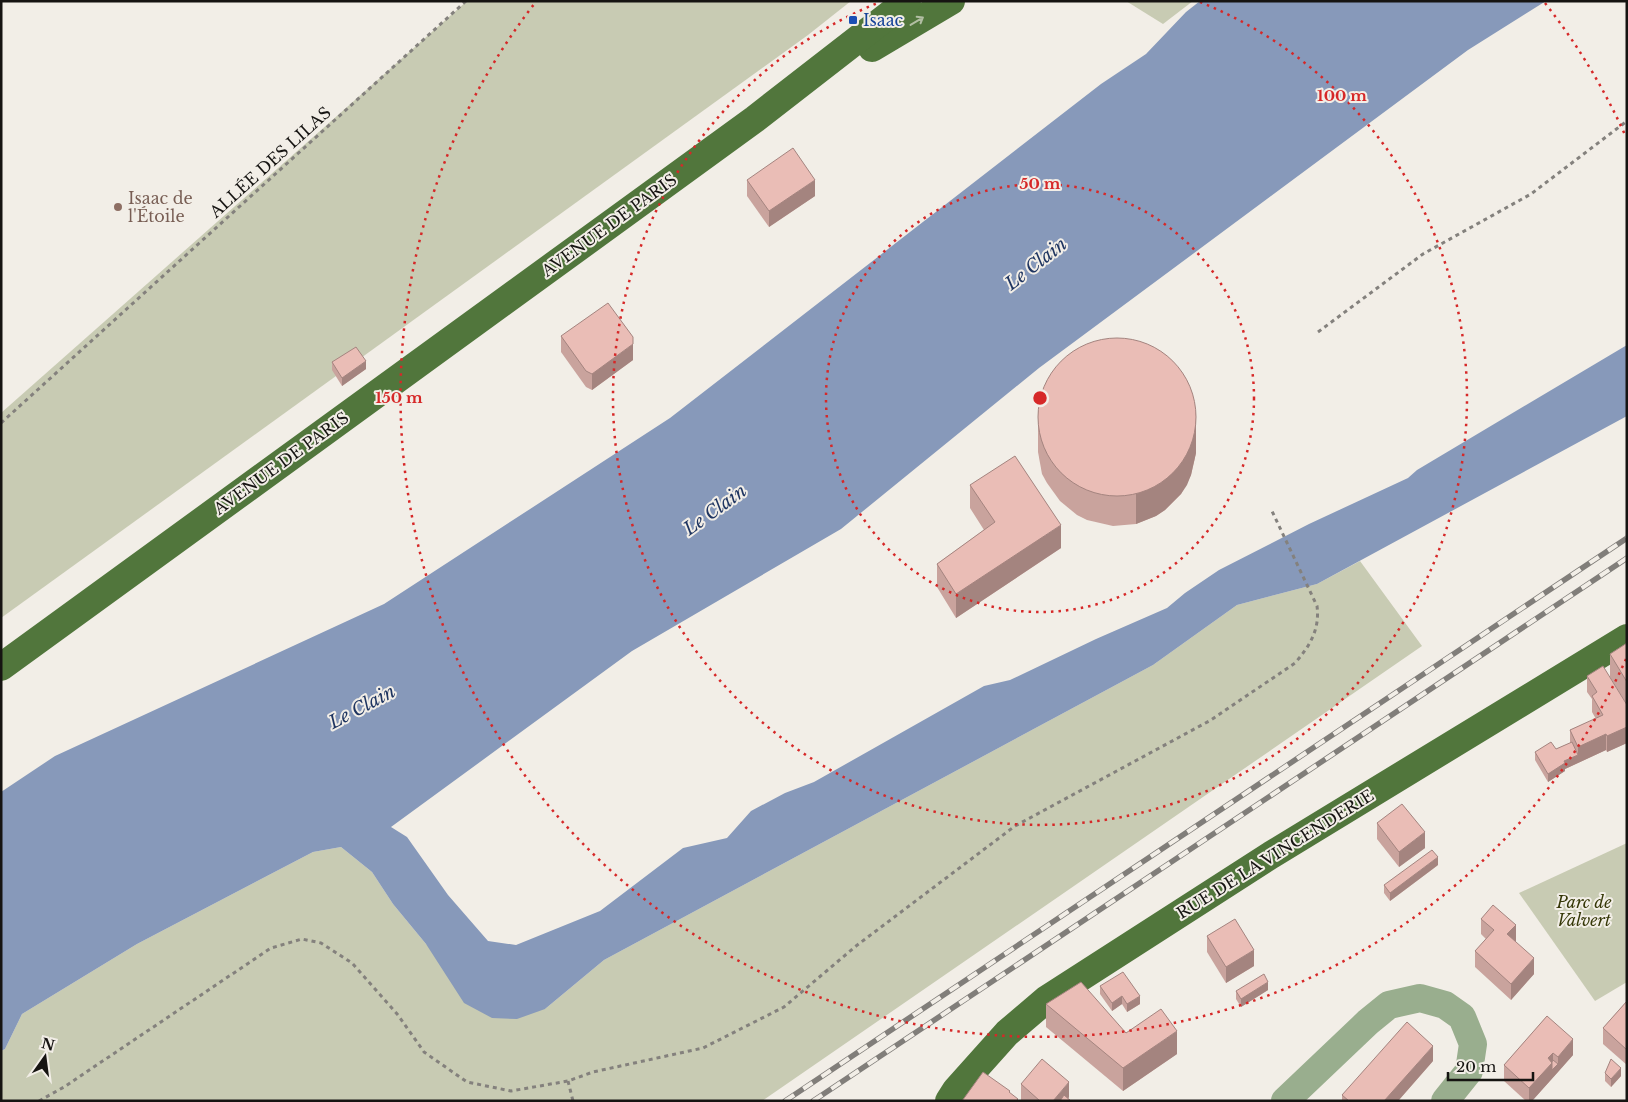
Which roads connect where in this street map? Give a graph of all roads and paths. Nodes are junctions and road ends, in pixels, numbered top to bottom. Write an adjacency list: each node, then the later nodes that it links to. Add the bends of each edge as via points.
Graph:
1 (466, 1): 7 (path, ALLÉE DES LILAS)
2 (907, 1): 4 (main road, AVENUE DE PARIS)
3 (951, 1): 4 (main road, AVENUE DE PARIS, one-way to 3)
4 (755, 119): 10 (main road, AVENUE DE PARIS)
5 (1627, 121): 6 (path, via 1531,194 1423,254)
6 (1318, 332)
7 (1, 423)
8 (1271, 508): 11 (path, via 1317,606 1313,638 1295,663 1211,720 1015,826 856,946 784,1007 703,1048 593,1072)
9 (1627, 638): 14 (main road, RUE DE LA VINCENDERIE, via 1264,860 1047,999 1007,1033)
10 (1, 667)
11 (568, 1081): 12 (path, via 511,1090 467,1082 424,1052 398,1015 352,963 321,943 302,939 271,948); 13 (path)
12 (39, 1101)
13 (573, 1101)
14 (949, 1101)
15 (1285, 1101): 16 (street, via 1389,1005 1420,998 1445,1005 1462,1017 1473,1044 1469,1071)
16 (1445, 1101)

